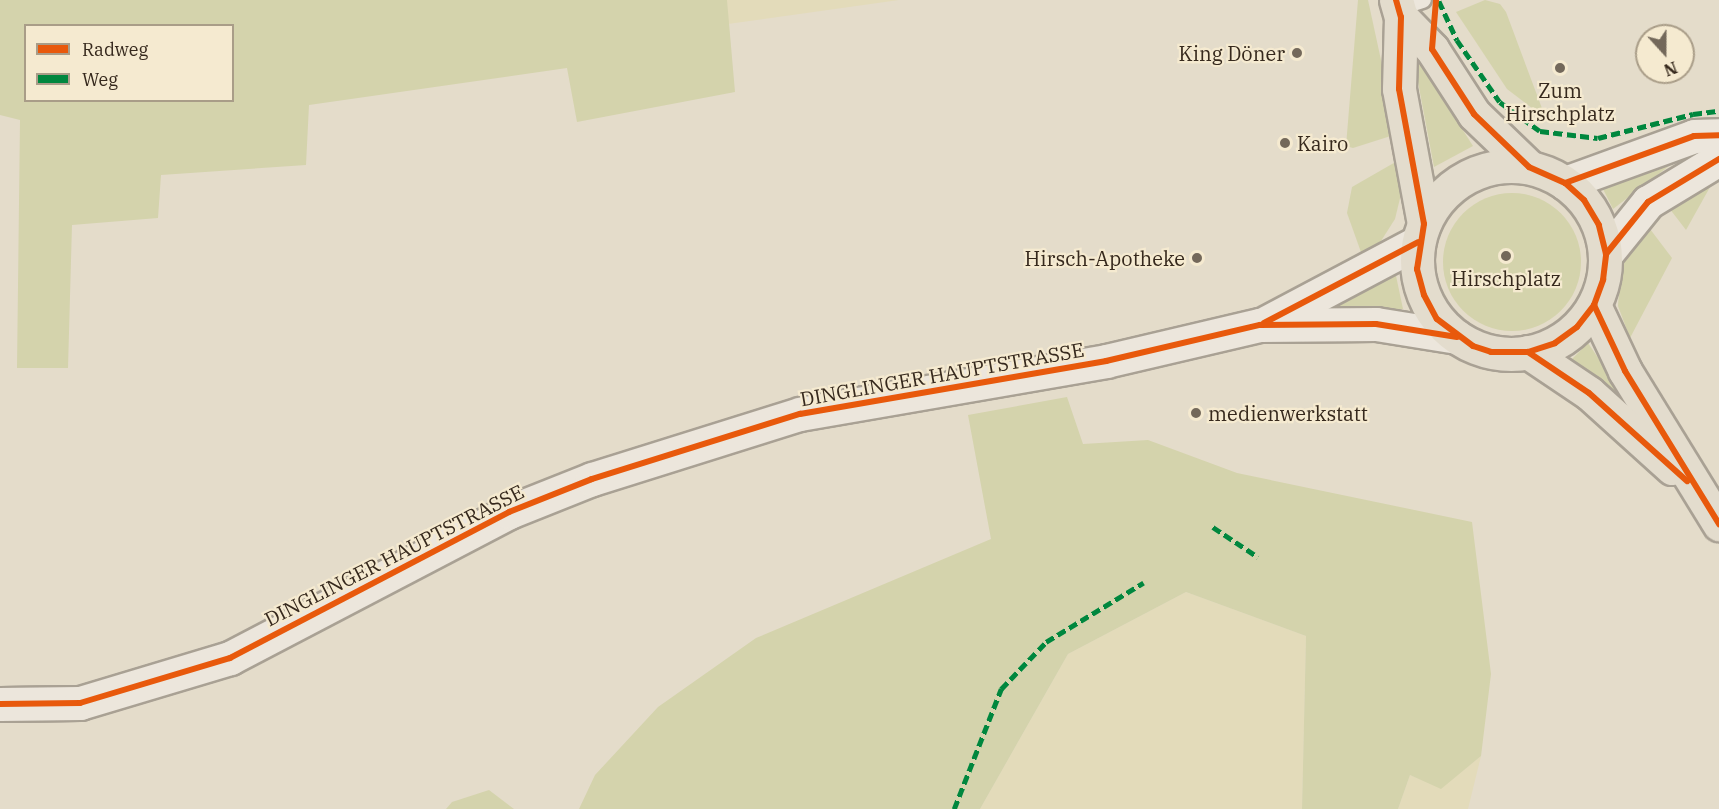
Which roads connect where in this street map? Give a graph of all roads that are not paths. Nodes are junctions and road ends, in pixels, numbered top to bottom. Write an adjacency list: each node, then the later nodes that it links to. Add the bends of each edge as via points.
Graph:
1 (1404, 6): 4 (main road, via 1486,127); 6 (main road, via 1399,89)
2 (1719, 135): 5 (street, via 1694,136)
3 (1719, 159): 7 (street, via 1648,202)
4 (1529, 167): 5 (main road); 6 (main road, via 1497,166 1466,177 1441,196)
5 (1565, 183): 7 (main road, via 1584,200 1594,217)
6 (1421, 233): 9 (street, DINGLINGER HAUPTSTRASSE); 10 (main road, via 1417,269 1424,295 1437,319)
7 (1606, 254): 8 (main road, via 1603,280)
8 (1594, 305): 11 (main road, via 1577,327 1555,343); 12 (main road, via 1625,371)
9 (1260, 326): 10 (street, DINGLINGER HAUPTSTRASSE, via 1376,324); 14 (street, DINGLINGER HAUPTSTRASSE, via 1106,361 800,414 592,479 508,512 230,658 80,703)
10 (1457, 337): 11 (main road, via 1491,352)
11 (1528, 352): 12 (main road, via 1589,393)
12 (1700, 493): 13 (main road)
13 (1719, 524)
14 (0, 704)

